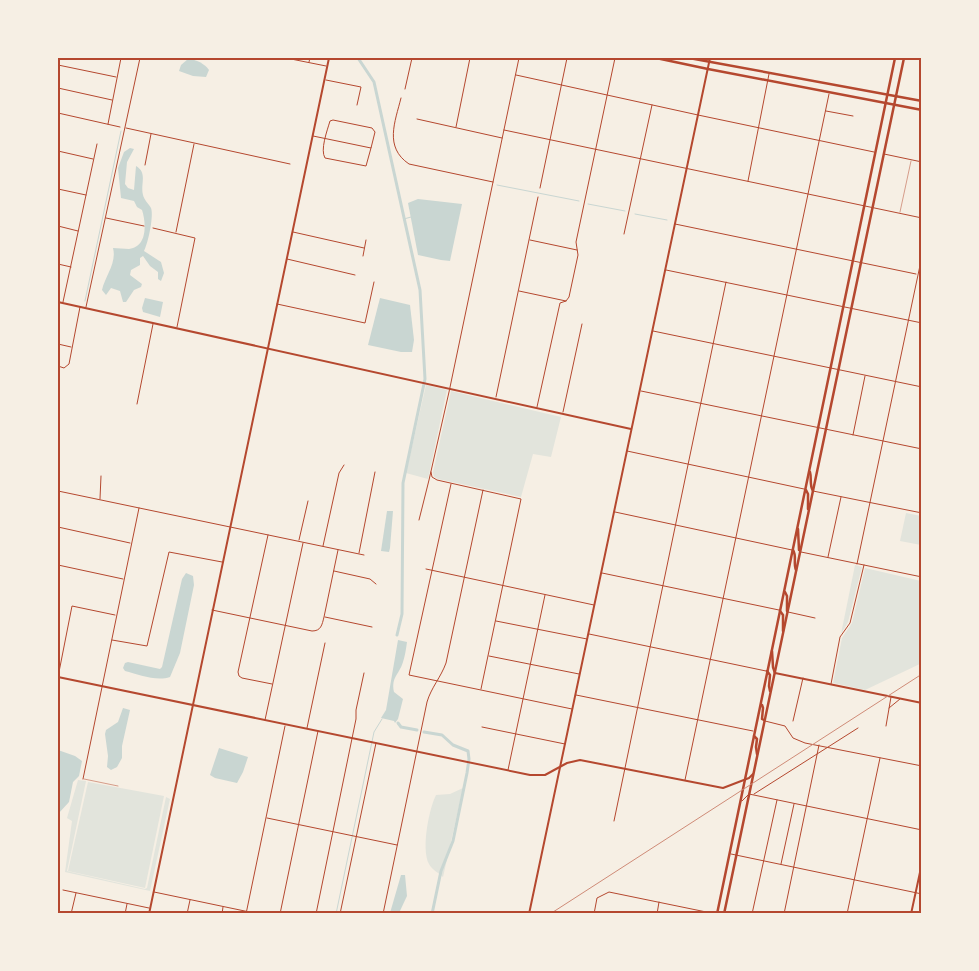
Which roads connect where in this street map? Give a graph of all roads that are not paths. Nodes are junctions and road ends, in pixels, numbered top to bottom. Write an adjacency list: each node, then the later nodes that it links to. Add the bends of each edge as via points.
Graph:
1 (122, 58): 25 (street)
2 (140, 58): 50 (street)
3 (286, 58): 4 (street)
4 (290, 58): 19 (street)
5 (310, 58): 19 (street)
6 (329, 58): 21 (street)
7 (412, 58): 30 (street)
8 (470, 58): 51 (street)
9 (519, 58): 24 (street)
10 (567, 58): 28 (street)
11 (615, 58): 33 (street)
12 (656, 58): 17 (main road)
13 (689, 58): 18 (main road)
14 (710, 58): 18 (street)
15 (895, 58): 32 (main road)
16 (904, 58): 34 (main road)
17 (669, 59): 22 (main road)
18 (709, 62): 22 (street); 23 (main road)
19 (309, 63): 21 (street)
20 (58, 64): 25 (street)
21 (327, 66): 26 (street)
22 (708, 69): 27 (main road); 45 (street)
23 (769, 73): 27 (street); 32 (main road)
24 (516, 75): 28 (street); 53 (street)
25 (117, 77): 36 (street)
26 (324, 80): 40 (street, via 361,87); 55 (street)
27 (768, 80): 31 (main road); 52 (street)
28 (561, 85): 33 (street); 58 (street)
29 (58, 88): 36 (street)
30 (406, 89)
31 (829, 92): 38 (main road); 42 (street)
32 (887, 94): 34 (main road); 38 (main road)
33 (607, 95): 41 (street); 63 (street)
34 (896, 96): 37 (main road); 39 (main road)
35 (401, 98): 74 (street, via 393,132 393,142 400,156 409,164)
36 (113, 100): 48 (street)
37 (922, 101)
38 (885, 103): 39 (main road); 65 (main road)
39 (894, 104): 43 (main road); 66 (main road)
40 (358, 105)
41 (652, 105): 45 (street); 68 (street)
42 (825, 110): 46 (street); 59 (street)
43 (922, 110)
44 (58, 113): 48 (street)
45 (698, 115): 52 (street); 73 (street)
46 (853, 116)
47 (417, 120): 51 (street)
48 (108, 124): 49 (street)
49 (120, 127)
50 (125, 128): 54 (street); 84 (street)
51 (456, 128): 57 (street)
52 (758, 128): 59 (street); 75 (street)
53 (504, 130): 57 (street); 58 (street)
54 (151, 134): 61 (street); 72 (street)
55 (312, 136): 56 (street); 91 (street)
56 (326, 138): 62 (street); 62 (street, via 333,120 372,128 375,132); 62 (street, via 322,154 325,158 366,166)
57 (502, 138): 74 (street)
58 (550, 140): 63 (street); 76 (street)
59 (819, 141): 65 (street); 78 (street)
60 (97, 144): 67 (street)
61 (194, 144): 71 (street); 92 (street)
62 (371, 148)
63 (595, 149): 68 (street); 98 (street, via 576,242)
64 (58, 151): 67 (street)
65 (875, 152): 81 (main road)
66 (883, 153): 69 (street); 82 (main road)
67 (94, 159): 79 (street)
68 (641, 159): 73 (street); 93 (street)
69 (912, 160): 70 (street); 83 (lane)
70 (922, 162)
71 (290, 164)
72 (145, 166)
73 (686, 169): 75 (street); 86 (street)
74 (492, 182): 138 (street)
75 (748, 182): 78 (street)
76 (540, 188)
77 (58, 189): 79 (street)
78 (808, 194): 81 (street); 97 (street)
79 (86, 195): 90 (street)
80 (538, 197): 95 (street)
81 (864, 206): 82 (street); 102 (main road)
82 (872, 208): 83 (street); 103 (main road)
83 (900, 214): 85 (street)
84 (105, 218): 88 (street); 119 (street)
85 (922, 218)
86 (675, 224): 97 (street); 106 (street)
87 (58, 226): 90 (street)
88 (144, 226)
89 (152, 228): 92 (street)
90 (78, 231): 105 (street)
91 (292, 232): 96 (street); 101 (street)
92 (175, 233): 125 (street, via 195,238)
93 (624, 234)
94 (366, 240): 96 (street)
95 (529, 240): 98 (street); 111 (street)
96 (364, 248): 99 (street)
97 (796, 248): 102 (street); 112 (street)
98 (578, 250): 113 (street)
99 (362, 256)
100 (922, 256): 107 (street)
101 (286, 259): 108 (street); 116 (street)
102 (854, 260): 103 (street); 118 (main road)
103 (861, 262): 107 (street); 120 (main road)
104 (58, 264): 105 (street)
105 (71, 267): 115 (street)
106 (665, 270): 110 (street); 126 (street)
107 (918, 274): 121 (street)
108 (355, 275)
109 (374, 282): 116 (street, via 364,323)
110 (726, 282): 112 (street); 127 (street)
111 (518, 290): 113 (street); 140 (street)
112 (787, 295): 118 (street); 131 (street)
113 (566, 301): 143 (street, via 560,303)
114 (58, 302): 115 (street)
115 (63, 303): 117 (street)
116 (277, 304): 130 (street)
117 (81, 306): 119 (street); 129 (street)
118 (844, 307): 120 (street); 133 (main road)
119 (86, 308): 122 (street)
120 (851, 308): 121 (street); 134 (main road)
121 (909, 321): 123 (street); 136 (street)
122 (153, 323): 125 (street); 141 (street)
123 (922, 323)
124 (582, 324): 144 (street)
125 (176, 328): 130 (street)
126 (652, 331): 127 (street); 139 (street)
127 (713, 343): 131 (street); 142 (street)
128 (58, 344): 129 (street)
129 (72, 347): 132 (street, via 68,364 64,368)
130 (267, 348): 138 (street); 176 (street)
131 (774, 356): 133 (street); 145 (street)
132 (58, 366)
133 (831, 368): 134 (street); 147 (main road)
134 (838, 370): 135 (street); 148 (main road)
135 (866, 375): 136 (street); 149 (street)
136 (896, 381): 137 (street); 150 (street)
137 (922, 386)
138 (450, 388): 140 (street); 155 (street)
139 (639, 391): 142 (street); 146 (street)
140 (495, 398): 143 (street)
141 (137, 404)
142 (701, 404): 145 (street); 153 (street)
143 (536, 407): 144 (street)
144 (562, 413): 146 (street)
145 (761, 416): 147 (street); 159 (street)
146 (631, 429): 152 (street)
147 (818, 429): 148 (street); 156 (main road)
148 (825, 430): 149 (street); 164 (main road)
149 (853, 436): 150 (street)
150 (883, 442): 151 (street); 168 (street)
151 (922, 449)
152 (627, 451): 153 (street); 171 (street)
153 (688, 464): 159 (street); 174 (street)
154 (344, 465): 183 (street, via 339,473)
155 (431, 471): 160 (street, via 432,477); 173 (street)
156 (809, 471): 161 (main road); 164 (main road)
157 (376, 472): 187 (street)
158 (102, 476): 166 (street)
159 (748, 477): 161 (street); 179 (street)
160 (451, 484): 162 (street); 195 (street)
161 (805, 489): 170 (main road); 177 (main road)
162 (483, 490): 199 (street); 203 (street, via 521,499)
163 (58, 491): 166 (street)
164 (813, 491): 165 (street); 170 (main road)
165 (841, 497): 168 (street); 189 (street)
166 (100, 500): 169 (street)
167 (308, 501): 180 (street)
168 (870, 503): 172 (street); 191 (street)
169 (139, 508): 176 (street); 182 (street)
170 (808, 511): 186 (main road)
171 (614, 512): 174 (street); 198 (street)
172 (922, 513)
173 (418, 520)
174 (675, 524): 179 (street); 204 (street)
175 (58, 527): 182 (street)
176 (230, 527): 178 (street); 190 (street)
177 (797, 528): 185 (main road); 186 (main road)
178 (268, 535): 180 (street); 214 (street)
179 (735, 538): 185 (street); 207 (street)
180 (299, 541): 181 (street)
181 (303, 542): 183 (street); 217 (street)
182 (132, 543): 201 (street)
183 (323, 546): 184 (street)
184 (338, 550): 187 (street); 197 (street)
185 (793, 550): 196 (main road); 205 (main road)
186 (800, 551): 189 (street); 196 (main road)
187 (359, 554): 188 (street)
188 (364, 555)
189 (828, 557): 191 (street)
190 (222, 562): 209 (street); 222 (street, via 169,552 147,646)
191 (857, 564): 193 (street)
192 (58, 565): 201 (street)
193 (864, 565): 200 (street); 238 (street, via 850,623 840,637)
194 (426, 569): 195 (street)
195 (432, 570): 199 (street); 236 (street, via 410,675)
196 (796, 570): 211 (main road)
197 (333, 571): 202 (street, via 370,579); 213 (street)
198 (601, 573): 204 (street); 208 (street)
199 (464, 577): 203 (street); 236 (street, via 446,663)
200 (922, 577)
201 (124, 579): 212 (street)
202 (376, 584)
203 (503, 585): 206 (street); 216 (street)
204 (662, 586): 207 (street); 225 (street)
205 (784, 591): 210 (main road); 211 (main road)
206 (545, 595): 208 (street); 219 (street)
207 (723, 599): 210 (street); 228 (street)
208 (594, 605): 221 (street)
209 (212, 610): 214 (street); 248 (street)
210 (780, 610): 220 (main road); 226 (main road)
211 (787, 612): 215 (street); 220 (main road)
212 (116, 615): 222 (street); 234 (street, via 72,606)
213 (324, 617): 217 (street, via 318,630); 218 (street)
214 (250, 618): 217 (street); 237 (street, via 239,676)
215 (814, 618)
216 (495, 621): 219 (street); 227 (street)
217 (285, 626): 237 (street)
218 (372, 627)
219 (538, 629): 223 (street); 229 (street)
220 (783, 632): 232 (main road)
221 (588, 634): 223 (street); 225 (street)
222 (111, 640): 239 (street)
223 (587, 640): 233 (street)
224 (326, 644): 260 (street)
225 (650, 647): 228 (street); 249 (street)
226 (772, 650): 230 (main road); 232 (main road)
227 (488, 656): 229 (street); 240 (street)
228 (710, 660): 230 (street); 253 (street)
229 (530, 664): 233 (street); 244 (street)
230 (768, 671): 241 (main road); 246 (main road)
231 (364, 673): 265 (street)
232 (775, 673): 235 (street); 241 (main road)
233 (579, 674): 242 (street)
234 (58, 677): 239 (street)
235 (803, 678): 238 (street); 255 (street)
236 (438, 681): 240 (street); 270 (street, via 429,696)
237 (273, 684): 252 (street)
238 (831, 684): 243 (street)
239 (101, 686): 248 (street); 279 (street)
240 (481, 689): 244 (street)
241 (771, 691): 254 (main road)
242 (575, 695): 249 (street); 251 (street)
243 (891, 697): 245 (street); 250 (street)
244 (522, 698): 251 (street); 263 (street)
245 (901, 699): 247 (street); 250 (street)
246 (761, 703): 254 (main road); 262 (main road)
247 (922, 703)
248 (192, 705): 252 (street); 305 (street)
249 (637, 708): 253 (street); 276 (street)
250 (889, 708): 257 (street)
251 (572, 709): 267 (street)
252 (265, 720): 256 (street)
253 (698, 720): 262 (street); 281 (street)
254 (765, 721): 268 (street, via 785,726 797,741); 272 (main road)
255 (793, 721)
256 (285, 724): 260 (street); 289 (street)
257 (886, 726)
258 (482, 727): 263 (street)
259 (858, 728): 269 (street)
260 (307, 729): 261 (street)
261 (318, 731): 265 (street); 292 (street)
262 (755, 731): 264 (main road)
263 (516, 734): 267 (street); 277 (street)
264 (754, 736): 272 (main road); 280 (main road)
265 (352, 738): 266 (street); 294 (street)
266 (375, 743): 270 (street); 295 (street)
267 (565, 744): 275 (street)
268 (819, 745): 269 (street); 271 (street)
269 (828, 747): 271 (street); 273 (street)
270 (417, 752): 277 (street); 296 (street)
271 (817, 753): 284 (street); 288 (street)
272 (757, 755): 278 (main road)
273 (880, 758): 274 (street); 290 (street)
274 (922, 766)
275 (560, 768): 276 (street, via 580,760); 277 (street, via 545,775); 325 (street)
276 (624, 768): 281 (street); 291 (street)
277 (508, 770)
278 (753, 773): 280 (street); 283 (main road)
279 (83, 779): 282 (lane)
280 (745, 780): 281 (street, via 723,788); 286 (main road)
281 (685, 781)
282 (118, 786)
283 (749, 794): 284 (street); 286 (street); 298 (main road)
284 (754, 795): 285 (street)
285 (777, 800): 287 (street); 299 (street)
286 (740, 803): 297 (main road)
287 (794, 803): 288 (street); 301 (street)
288 (806, 806): 290 (street); 302 (street)
289 (266, 817): 292 (street); 314 (street)
290 (867, 818): 293 (street); 303 (street)
291 (614, 821)
292 (298, 824): 294 (street); 321 (street)
293 (922, 830)
294 (333, 832): 295 (street); 322 (street)
295 (355, 836): 296 (street); 323 (street)
296 (397, 845): 324 (street)
297 (730, 853): 298 (street); 328 (main road)
298 (736, 855): 299 (street); 329 (main road)
299 (764, 860): 301 (street); 330 (street)
300 (922, 863): 306 (street)
301 (781, 864): 302 (street)
302 (794, 866): 303 (street); 331 (street)
303 (854, 879): 306 (street); 332 (street)
304 (62, 890): 307 (street)
305 (153, 892): 309 (street); 313 (street)
306 (915, 892): 308 (street); 333 (street)
307 (76, 893): 311 (street); 315 (street)
308 (922, 894)
309 (190, 900): 312 (street); 318 (street)
310 (659, 902): 326 (street, via 610,892 597,898); 327 (street); 328 (street)
311 (127, 903): 313 (street); 316 (street)
312 (223, 906): 314 (street); 319 (street)
313 (150, 908): 317 (street)
314 (246, 912): 320 (street)
315 (71, 914)
316 (124, 914)
317 (149, 914)
318 (187, 914)
319 (222, 914)
320 (259, 914)
321 (280, 914)
322 (316, 914)
323 (340, 914)
324 (383, 914)
325 (529, 914)
326 (594, 914)
327 (657, 914)
328 (716, 914)
329 (724, 914)
330 (752, 914)
331 (784, 914)
332 (847, 914)
333 (911, 914)

